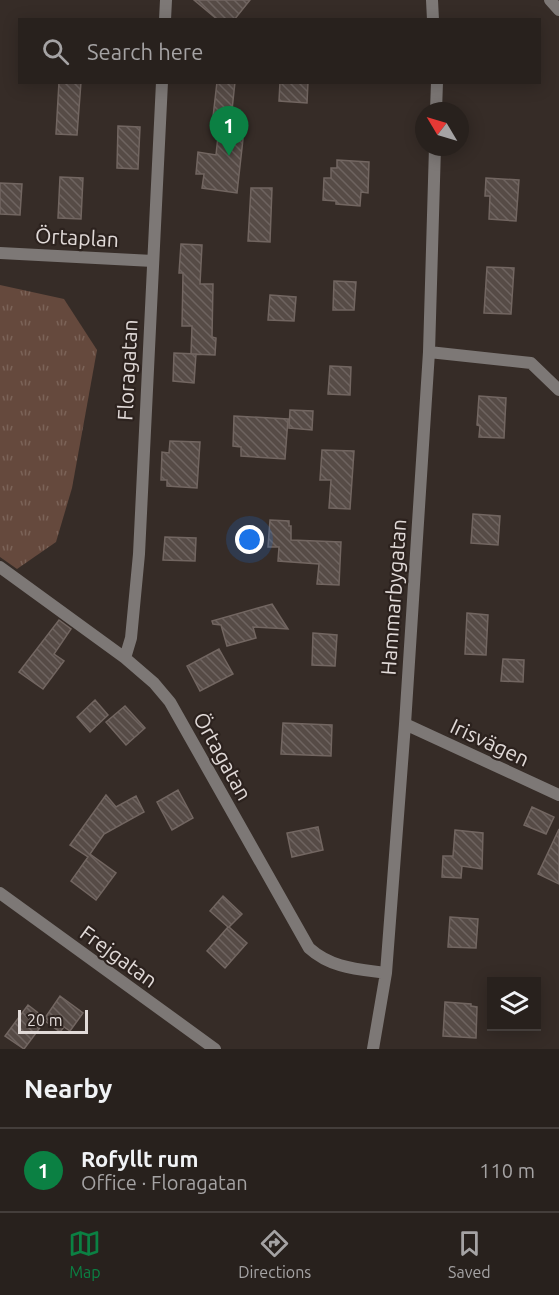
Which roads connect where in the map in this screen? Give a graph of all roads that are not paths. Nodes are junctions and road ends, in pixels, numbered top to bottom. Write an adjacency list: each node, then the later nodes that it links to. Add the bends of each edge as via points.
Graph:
1 (166, 0): 5 (street)
2 (432, 0): 6 (street)
3 (550, 0): 4 (street)
4 (559, 10)
5 (165, 18)
6 (433, 18)
7 (162, 84): 12 (street, Floragatan)
8 (437, 84): 9 (street)
9 (436, 102)
10 (435, 156): 13 (street, Hammarbygatan)
11 (0, 253): 12 (street, Örtaplan)
12 (153, 261): 16 (street, Floragatan, via 139,554 131,638)
13 (429, 352): 14 (street, via 531,363); 17 (street, Hammarbygatan)
14 (559, 390)
15 (0, 567): 16 (street, Örtagatan)
16 (125, 658): 20 (street, Örtagatan, via 170,702 309,948 331,964)
17 (405, 724): 18 (street, Irisvägen); 20 (street, Hammarbygatan)
18 (559, 795)
19 (0, 893): 21 (street, Frejgatan)
20 (386, 973): 22 (street, Hammarbygatan)
21 (215, 1049)
22 (373, 1049)

